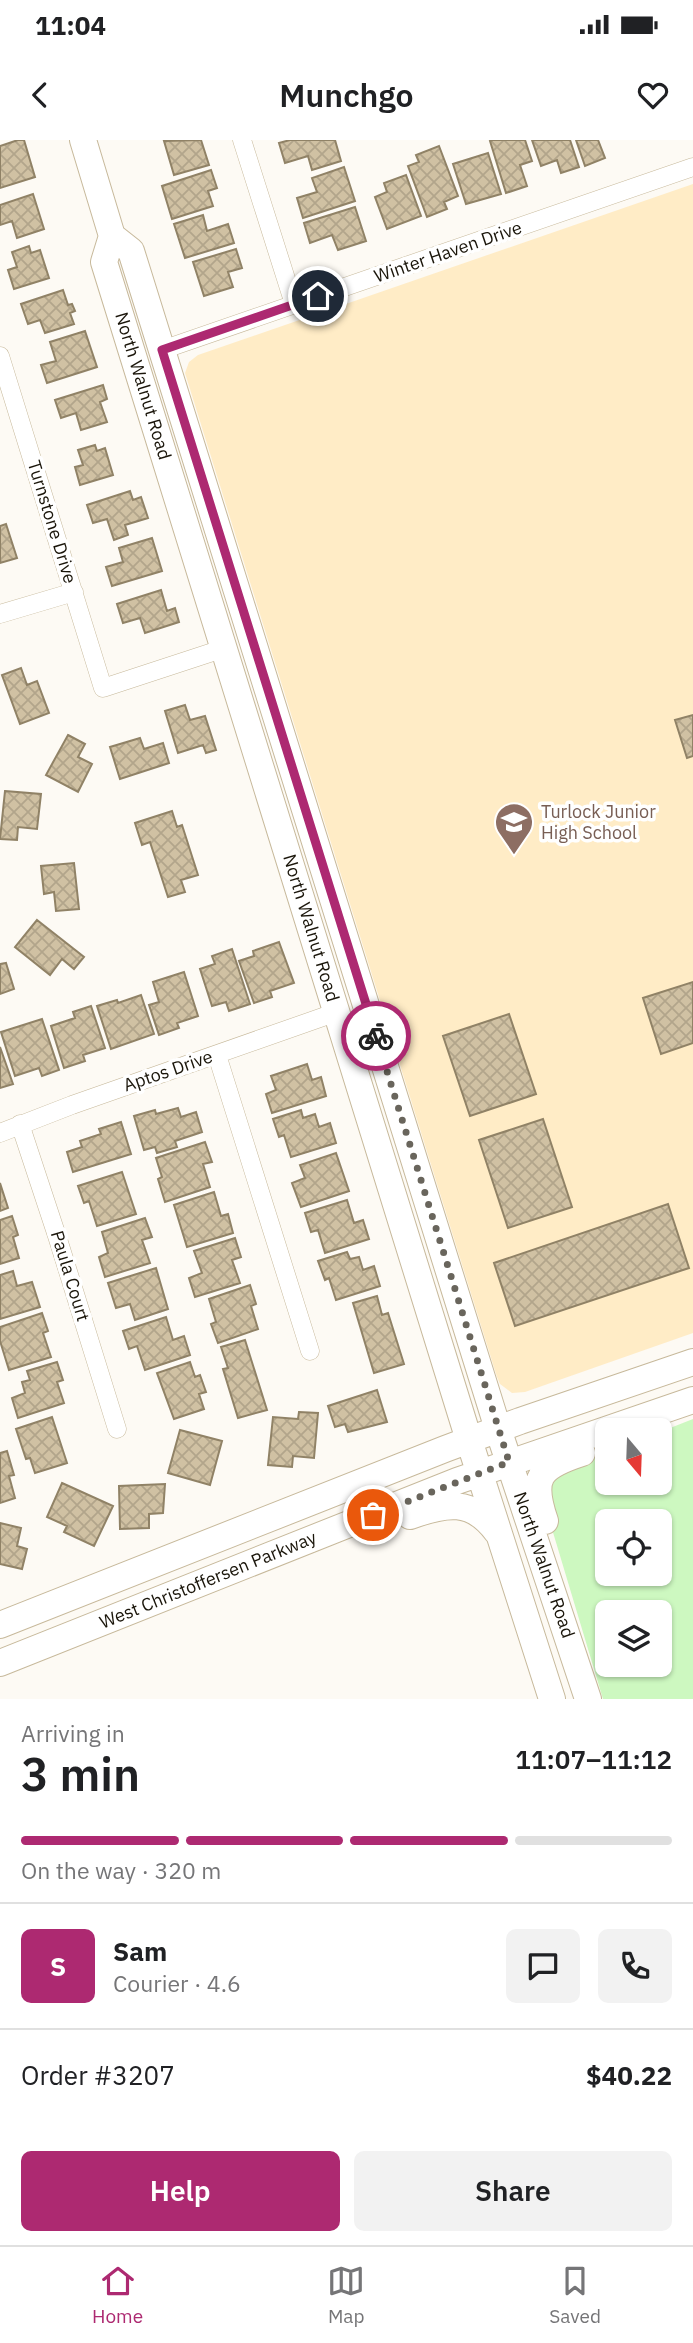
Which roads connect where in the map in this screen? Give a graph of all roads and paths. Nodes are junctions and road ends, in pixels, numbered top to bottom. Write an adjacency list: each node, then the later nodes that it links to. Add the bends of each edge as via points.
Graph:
1 (83, 140): 4 (street, North Walnut Road)
2 (242, 140): 5 (street)
3 (693, 167): 5 (street, Winter Haven Drive)
4 (112, 236): 6 (street, North Walnut Road, via 131,251); 11 (street, North Walnut Road, via 104,261)
5 (293, 304): 6 (street, Winter Haven Drive)
6 (162, 350): 21 (street, North Walnut Road)
7 (0, 356): 8 (street, Turnstone Drive)
8 (5, 388): 9 (street, Turnstone Drive)
9 (74, 592): 10 (street); 11 (street, Turnstone Drive, via 103,688)
10 (0, 614)
11 (225, 648): 12 (street, North Walnut Road)
12 (337, 1012): 13 (street, Aptos Drive); 22 (street, North Walnut Road)
13 (217, 1055): 14 (street, Aptos Drive); 16 (street)
14 (20, 1125): 15 (street, Aptos Drive); 20 (street, Paula Court)
15 (0, 1133)
16 (310, 1351)
17 (693, 1362): 21 (street, West Christoffersen Parkway)
18 (684, 1403): 19 (street); 24 (street, West Christoffersen Parkway)
19 (661, 1418)
20 (117, 1429)
21 (498, 1429): 22 (street, West Christoffersen Parkway); 24 (street, North Walnut Road)
22 (469, 1440): 25 (street, North Walnut Road); 28 (street, West Christoffersen Parkway)
23 (595, 1448): 29 (street, via 558,1462 544,1472 537,1485 538,1502 571,1599)
24 (509, 1462): 25 (street, West Christoffersen Parkway); 29 (street, North Walnut Road)
25 (479, 1473): 26 (street, North Walnut Road); 27 (street, West Christoffersen Parkway)
26 (500, 1536): 27 (street, via 476,1512 443,1505 299,1560); 31 (street, North Walnut Road)
27 (269, 1556): 30 (street, West Christoffersen Parkway)
28 (0, 1625)
29 (568, 1637): 32 (street, North Walnut Road)
30 (0, 1663)
31 (552, 1699)
32 (588, 1699)

